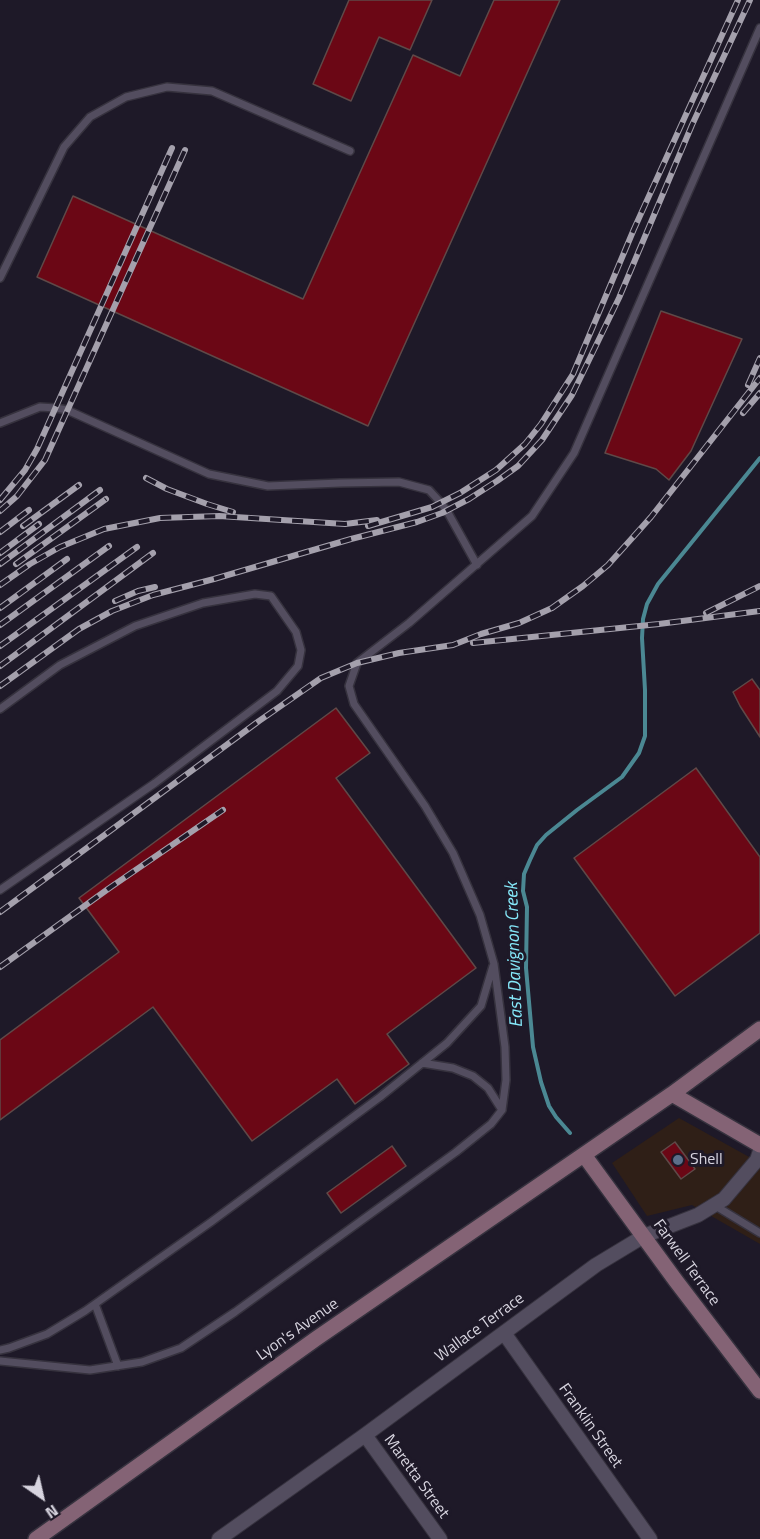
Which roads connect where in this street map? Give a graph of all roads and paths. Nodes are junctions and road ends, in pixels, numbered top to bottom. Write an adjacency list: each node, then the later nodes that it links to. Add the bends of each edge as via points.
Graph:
1 (760, 28): 5 (lane, via 574,453 532,516)
2 (350, 151): 3 (lane, via 212,91 167,87 126,97 90,117 64,147)
3 (0, 278)
4 (0, 423): 5 (lane, via 40,407 56,408 209,474 268,486 399,482 429,490 447,510)
5 (477, 565): 8 (lane, via 357,663 349,686 354,704 453,853 480,915)
6 (0, 709): 7 (lane, via 60,664 135,626 203,603 255,594 271,596 296,632 301,650 298,666 277,692 155,783)
7 (0, 890)
8 (494, 964): 10 (lane, via 481,1006); 12 (lane, via 505,1047)
9 (758, 1033): 11 (main road)
10 (422, 1063): 12 (lane, via 473,1076 489,1088); 19 (lane)
11 (672, 1094): 13 (main road); 15 (main road)
12 (502, 1110): 23 (lane, via 456,1152 235,1312 181,1348)
13 (760, 1145)
14 (760, 1151): 16 (street, Wallace Terrace, via 724,1199)
15 (584, 1155): 18 (main road, Farwell Terrace); 27 (main road, Lyon's Avenue, via 317,1338)
16 (714, 1205): 17 (lane); 18 (street, Wallace Terrace, via 699,1215)
17 (760, 1233)
18 (644, 1236): 20 (street, Wallace Terrace, via 596,1265); 24 (main road, Farwell Terrace)
19 (95, 1304): 21 (lane, via 47,1334); 23 (lane)
20 (504, 1333): 25 (street, Wallace Terrace); 29 (street, Franklin Street)
21 (0, 1350)
22 (0, 1360): 23 (lane, via 90,1370)
23 (118, 1366)
24 (760, 1391)
25 (365, 1435): 26 (street, Wallace Terrace); 28 (street, Maretta Street)
26 (226, 1537)
27 (36, 1539)
28 (440, 1539)
29 (650, 1539)

